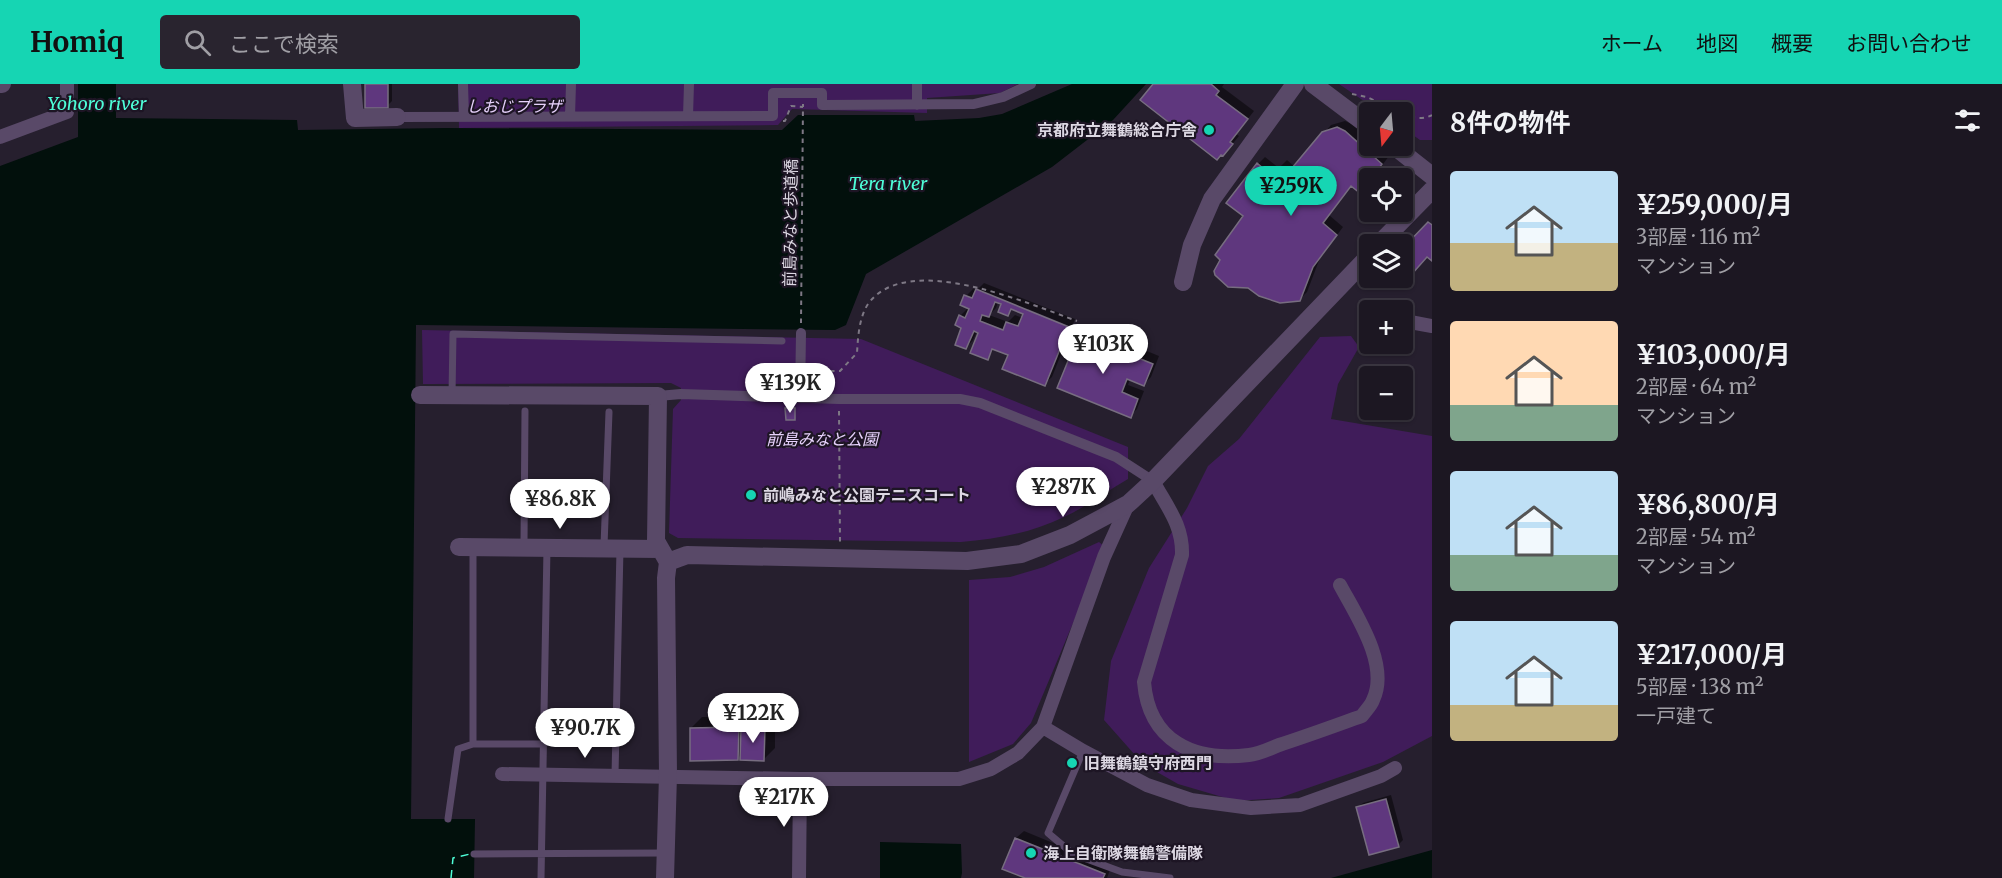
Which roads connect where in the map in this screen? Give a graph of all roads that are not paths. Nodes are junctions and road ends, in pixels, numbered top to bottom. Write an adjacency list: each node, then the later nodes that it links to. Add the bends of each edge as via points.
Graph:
1 (67, 84): 17 (street, via 67,112)
2 (352, 84): 15 (street, via 355,118)
3 (463, 84): 12 (street)
4 (570, 84): 13 (street)
5 (689, 84): 14 (street)
6 (917, 84): 11 (street)
7 (1031, 84): 11 (street, via 974,104)
8 (1295, 84): 23 (street, via 1212,199 1192,245)
9 (1313, 84): 16 (street)
10 (803, 88): 11 (street, via 822,93 822,105); 14 (street, via 772,93 773,117)
11 (917, 105)
12 (464, 116): 13 (street); 15 (street)
13 (570, 116): 14 (street)
14 (688, 116)
15 (397, 117)
16 (1359, 119)
17 (0, 137)
18 (1407, 156): 19 (street)
19 (1432, 176)
20 (1432, 190): 21 (street)
21 (1389, 234)
22 (1359, 266): 34 (street)
23 (1183, 282)
24 (1413, 322): 25 (street)
25 (1432, 326)
26 (801, 333): 31 (street)
27 (782, 341): 29 (lane, via 453,334)
28 (420, 395): 29 (street)
29 (453, 395): 30 (street)
30 (658, 396): 31 (street); 40 (street, via 656,541)
31 (800, 398): 34 (street, via 960,399 980,403 1116,457)
32 (525, 411): 37 (lane)
33 (609, 412): 39 (lane)
34 (1153, 481): 35 (street); 41 (street, via 1180,528 1182,555 1144,682 1149,709 1161,729 1178,745 1203,754 1251,755 1362,716 1378,683 1375,655)
35 (1128, 504): 40 (street, via 1070,535 1021,554 967,561); 42 (street, via 1104,557)
36 (466, 547): 37 (street); 43 (lane)
37 (524, 548): 38 (street)
38 (547, 548): 39 (street); 44 (lane)
39 (612, 549): 40 (street); 49 (lane)
40 (664, 556): 50 (street)
41 (1340, 585)
42 (1043, 726): 45 (street); 51 (street, via 1018,753 991,769 959,778)
43 (473, 744): 44 (lane); 52 (lane, via 458,748)
44 (544, 744): 48 (lane)
45 (1083, 751): 46 (street, via 1147,785 1191,800 1251,808 1300,805); 58 (lane, via 1048,833 1073,854 1093,862 1122,872)
46 (1395, 768)
47 (502, 774): 48 (street)
48 (544, 774): 49 (street); 55 (lane)
49 (615, 775): 50 (street)
50 (668, 775): 51 (street); 53 (street)
51 (800, 779): 57 (street)
52 (448, 819)
53 (666, 853): 54 (lane); 56 (street)
54 (474, 854)
55 (541, 878)
56 (665, 878)
57 (799, 878)
58 (1170, 878)

